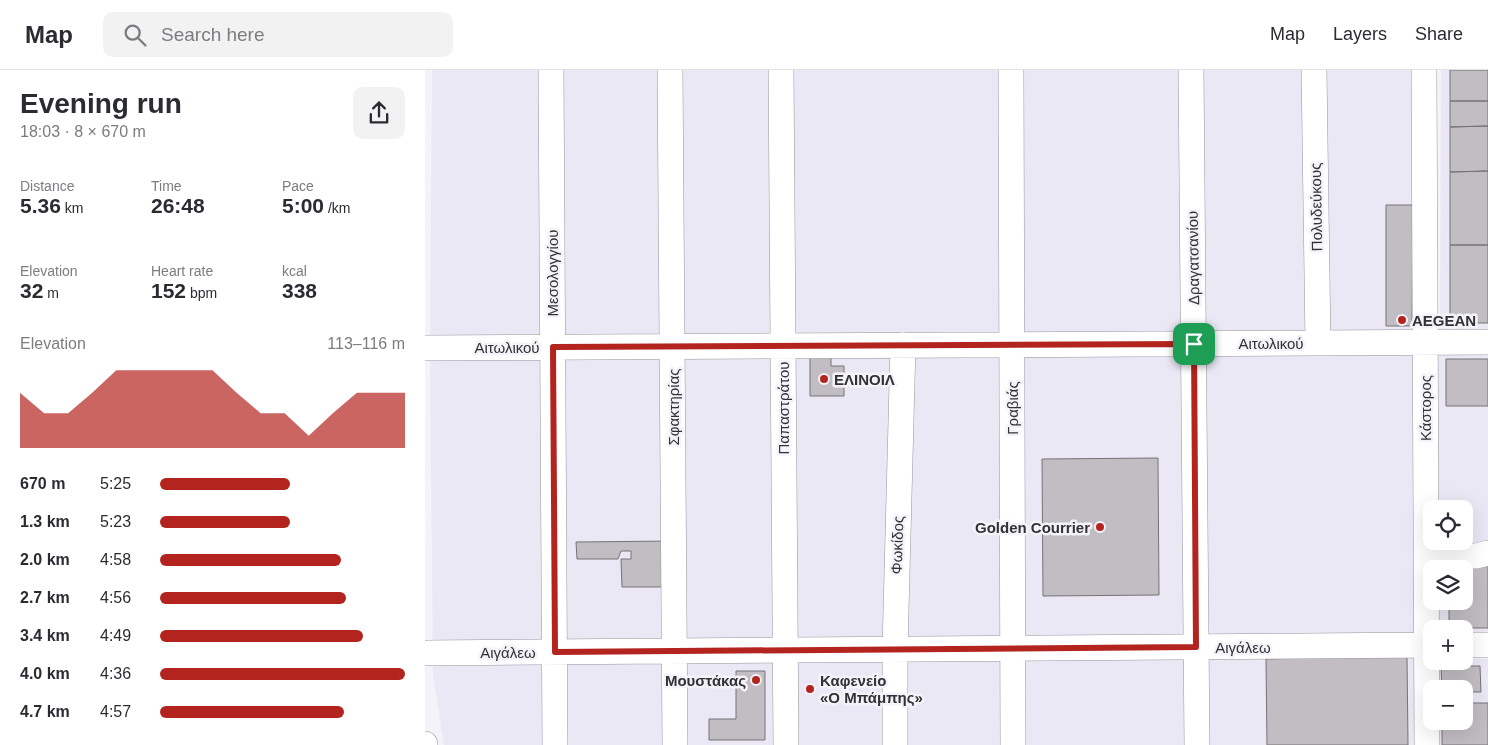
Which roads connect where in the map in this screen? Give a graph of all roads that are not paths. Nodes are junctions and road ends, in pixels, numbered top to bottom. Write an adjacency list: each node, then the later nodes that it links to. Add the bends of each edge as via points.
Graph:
1 (551, 70): 16 (street, Μεσολογγίου)
2 (670, 70): 14 (street, Σφακτηρίας)
3 (781, 70): 15 (street, Παπαστράτου)
4 (1011, 70): 13 (street, Γραβιάς)
5 (1191, 70): 11 (street, Δραγατσανίου)
6 (1314, 70): 9 (street, Πολυδεύκους)
7 (1424, 70): 10 (street, Κάστορος)
8 (1488, 342): 10 (street, Αιτωλικού)
9 (1318, 343): 10 (street, Αιτωλικού); 11 (street, Αιτωλικού)
10 (1425, 343): 19 (street, Κάστορος)
11 (1194, 344): 13 (street, Αιτωλικού); 24 (street, Δραγατσανίου)
12 (903, 345): 13 (street, Αιτωλικού); 15 (street, Αιτωλικού); 26 (street, Φωκίδος)
13 (1011, 345): 25 (street, Γραβιάς)
14 (672, 346): 15 (street, Αιτωλικού); 16 (street, Αιτωλικού); 28 (street, Σφακτηρίας)
15 (783, 346): 27 (street, Παπαστράτου)
16 (553, 347): 17 (street, Αιτωλικού); 29 (street, Μεσολογγίου)
17 (425, 348)
18 (1488, 553): 19 (street)
19 (1426, 557): 20 (street, Κάστορος)
20 (1428, 620)
21 (1473, 645): 22 (street)
22 (1488, 645)
23 (1423, 646): 24 (street, Αιγάλεω)
24 (1196, 647): 25 (street, Αιγάλεω); 37 (street, Δραγατσανίου)
25 (1013, 648): 26 (street, Αιγάλεω); 36 (street, Γραβιάς)
26 (895, 649): 27 (street, Αιγάλεω); 35 (street, Φωκίδος)
27 (785, 650): 28 (street, Αιγάλεω); 34 (street, Παπαστράτου)
28 (675, 651): 29 (street, Αιγάλεω); 33 (street, Σφακτηρίας)
29 (555, 652): 30 (street, Αιγάλεω); 32 (street, Μεσολογγίου)
30 (425, 653)
31 (1429, 670): 38 (street, Κάστορος)
32 (555, 745)
33 (675, 745)
34 (786, 745)
35 (895, 745)
36 (1013, 745)
37 (1197, 745)
38 (1427, 745)

